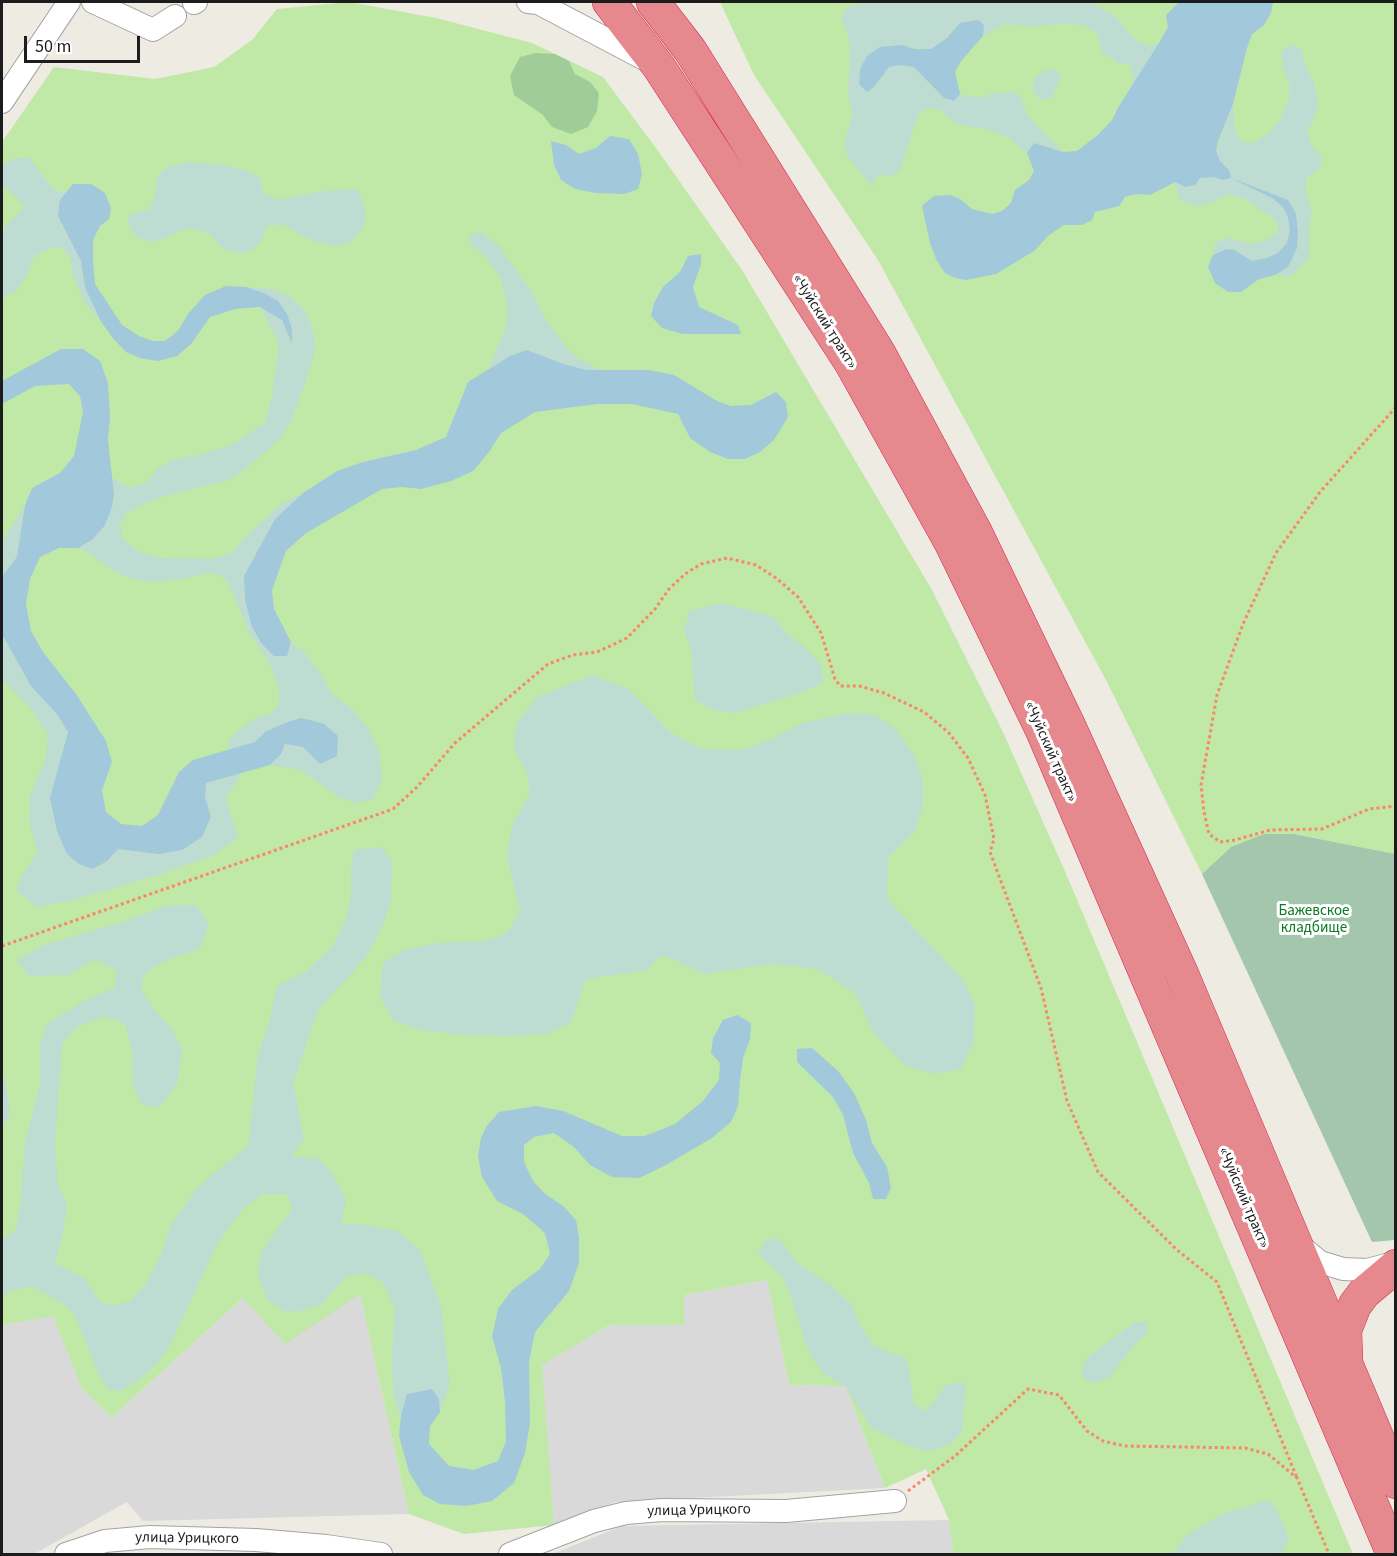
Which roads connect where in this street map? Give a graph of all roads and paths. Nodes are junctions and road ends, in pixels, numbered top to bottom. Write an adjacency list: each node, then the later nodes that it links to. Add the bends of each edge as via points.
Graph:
1 (69, 2): 10 (street)
2 (93, 2): 7 (street, via 153,30)
3 (528, 2): 9 (street, via 537,3)
4 (609, 2): 9 (highway, «Чуйский тракт»)
5 (652, 2): 8 (highway, «Чуйский тракт»)
6 (684, 2): 8 (highway)
7 (175, 16)
8 (690, 50): 14 (highway, «Чуйский тракт», via 879,353 975,531 1182,974)
9 (659, 67): 24 (highway, «Чуйский тракт», via 851,363 951,543 1047,741)
10 (2, 102)
11 (1395, 407): 12 (path, via 1320,492 1276,553 1243,624 1217,695 1201,785 1209,834 1220,842 1270,830 1322,829 1369,809)
12 (1395, 806)
13 (2, 946): 17 (path, via 393,809 454,743 548,664 597,652 627,638 669,589 701,564 727,558 756,565 798,597 821,633 840,686 860,686 884,693 924,712 950,733 968,758 985,795 994,839 990,852 1041,988 1067,1101 1098,1172 1177,1250 1217,1282)
14 (1293, 1240): 15 (street, via 1320,1262 1343,1269 1367,1270); 16 (highway, «Чуйский тракт»)
15 (1395, 1264): 16 (highway, via 1364,1293 1350,1313 1344,1339)
16 (1347, 1368): 18 (highway, «Чуйский тракт»)
17 (1296, 1478): 19 (path, via 1268,1454 1245,1448 1125,1446 1104,1440 1087,1431 1059,1395 1028,1389 955,1456); 23 (path)
18 (1395, 1482)
19 (895, 1501): 22 (street, улица Урицкого, via 786,1511 626,1512)
20 (66, 1554): 21 (street, улица Урицкого, via 105,1541 150,1537 303,1544)
21 (381, 1554)
22 (510, 1554)
23 (1329, 1554)
24 (1393, 1554)

